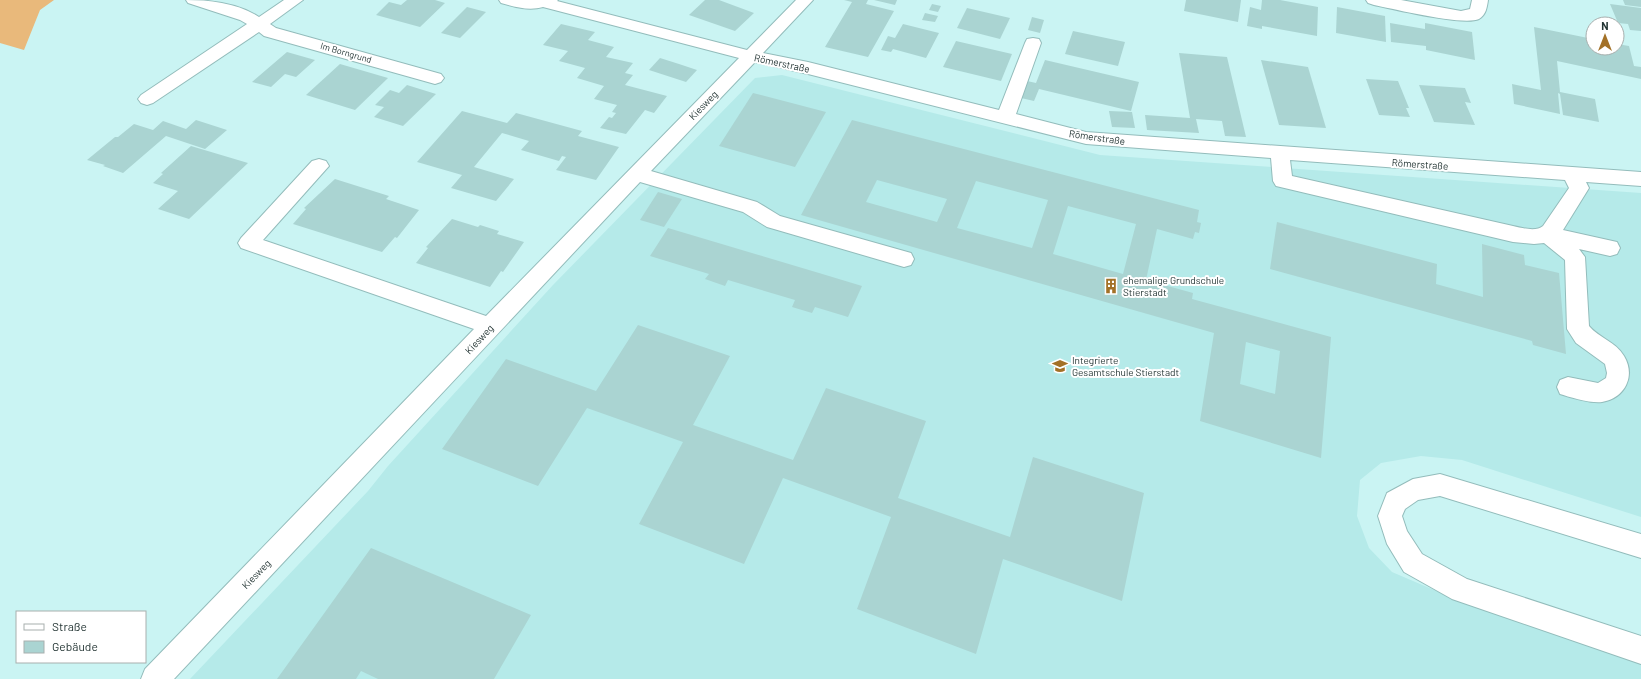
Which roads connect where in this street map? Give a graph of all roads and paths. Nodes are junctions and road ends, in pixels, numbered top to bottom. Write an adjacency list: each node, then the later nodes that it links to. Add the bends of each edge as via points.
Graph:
1 (194, 0): 8 (street, Im Borngrund, via 246,16)
2 (296, 0): 8 (street)
3 (507, 0): 7 (street, via 531,4)
4 (805, 0): 10 (street, Kiesweg)
5 (1374, 0): 6 (street, via 1461,16 1473,15 1478,11)
6 (1480, 0)
7 (547, 1): 10 (street, Römerstraße)
8 (258, 24): 11 (street, Im Borngrund, via 270,32); 12 (street)
9 (1033, 43): 13 (street)
10 (751, 56): 13 (street, Römerstraße, via 808,68); 16 (street, Kiesweg)
11 (435, 78)
12 (146, 99)
13 (1005, 119): 14 (street, Römerstraße, via 1086,138)
14 (1280, 153): 17 (street, Römerstraße); 19 (street, via 1283,181 1513,234)
15 (319, 166): 22 (street, via 248,243)
16 (636, 174): 21 (street, via 750,207 774,222); 22 (street, Kiesweg)
17 (1572, 174): 18 (street, Römerstraße); 19 (street, via 1580,188)
18 (1641, 179)
19 (1547, 234): 20 (street); 23 (street, via 1575,257 1578,329 1583,337 1609,353 1619,364 1620,375 1616,384 1601,393)
20 (1610, 248)
21 (904, 259)
22 (491, 326): 26 (street, Kiesweg)
23 (1568, 387)
24 (1641, 546): 25 (street, via 1440,485 1413,490 1396,501 1390,516 1396,536 1413,563 1461,590)
25 (1641, 650)
26 (155, 679)

